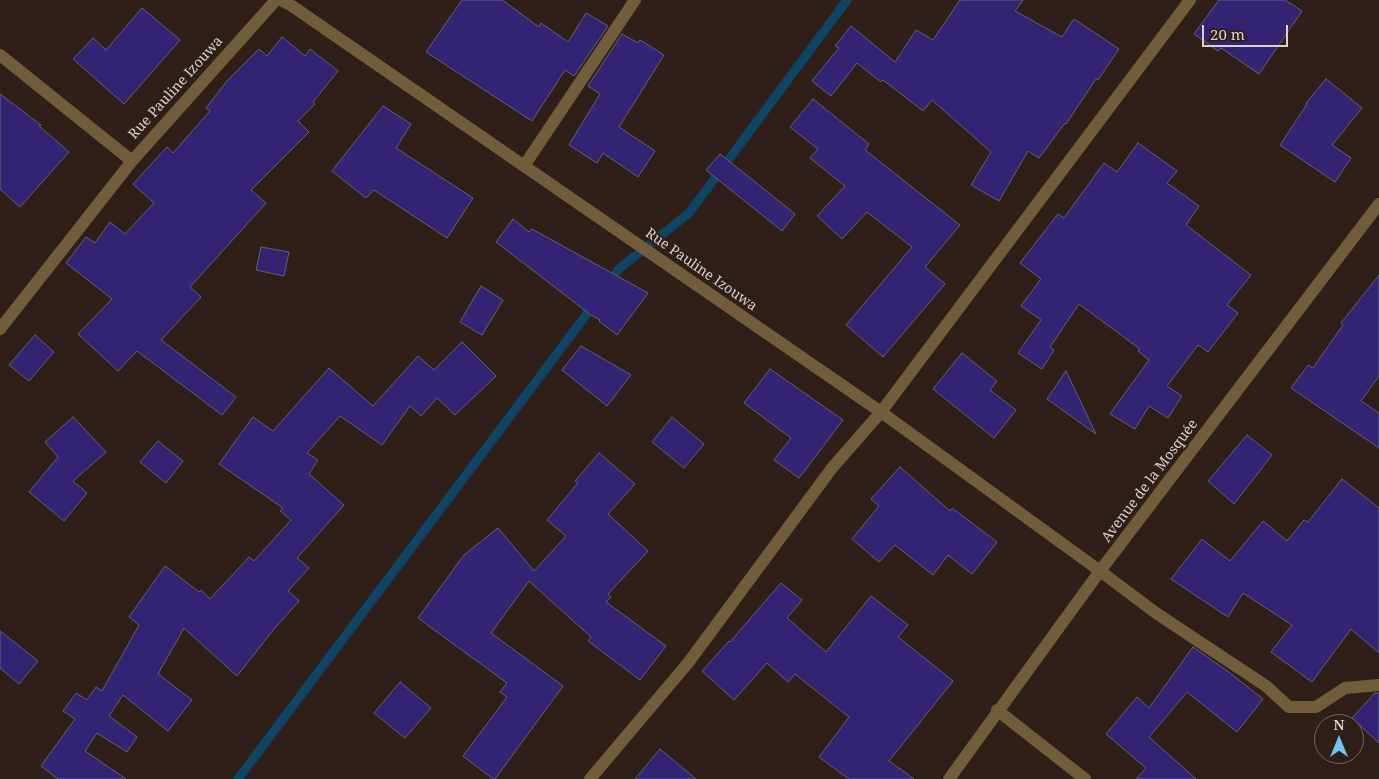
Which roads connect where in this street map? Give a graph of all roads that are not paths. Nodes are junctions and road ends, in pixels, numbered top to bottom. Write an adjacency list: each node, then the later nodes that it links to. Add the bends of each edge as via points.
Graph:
1 (276, 0): 6 (street, Rue Pauline Izouwa)
2 (281, 0): 7 (street, Rue Pauline Izouwa)
3 (635, 0): 7 (street)
4 (1190, 0): 10 (street)
5 (0, 55): 6 (street, Rue Pauline Izouwa)
6 (132, 161): 9 (street)
7 (524, 166): 10 (street, Rue Pauline Izouwa)
8 (1379, 204): 11 (street, Avenue de la Mosquée)
9 (0, 329)
10 (881, 412): 11 (street, Rue Pauline Izouwa); 14 (street, via 832,468 688,663)
11 (1100, 571): 12 (street, Rue Pauline Izouwa, via 1156,613 1266,686 1289,707 1316,707 1345,688); 13 (street, Avenue de la Mosquée)
12 (1379, 685)
13 (997, 710): 15 (street, Avenue de la Mosquée); 16 (street)
14 (590, 779)
15 (948, 779)
16 (1085, 779)

